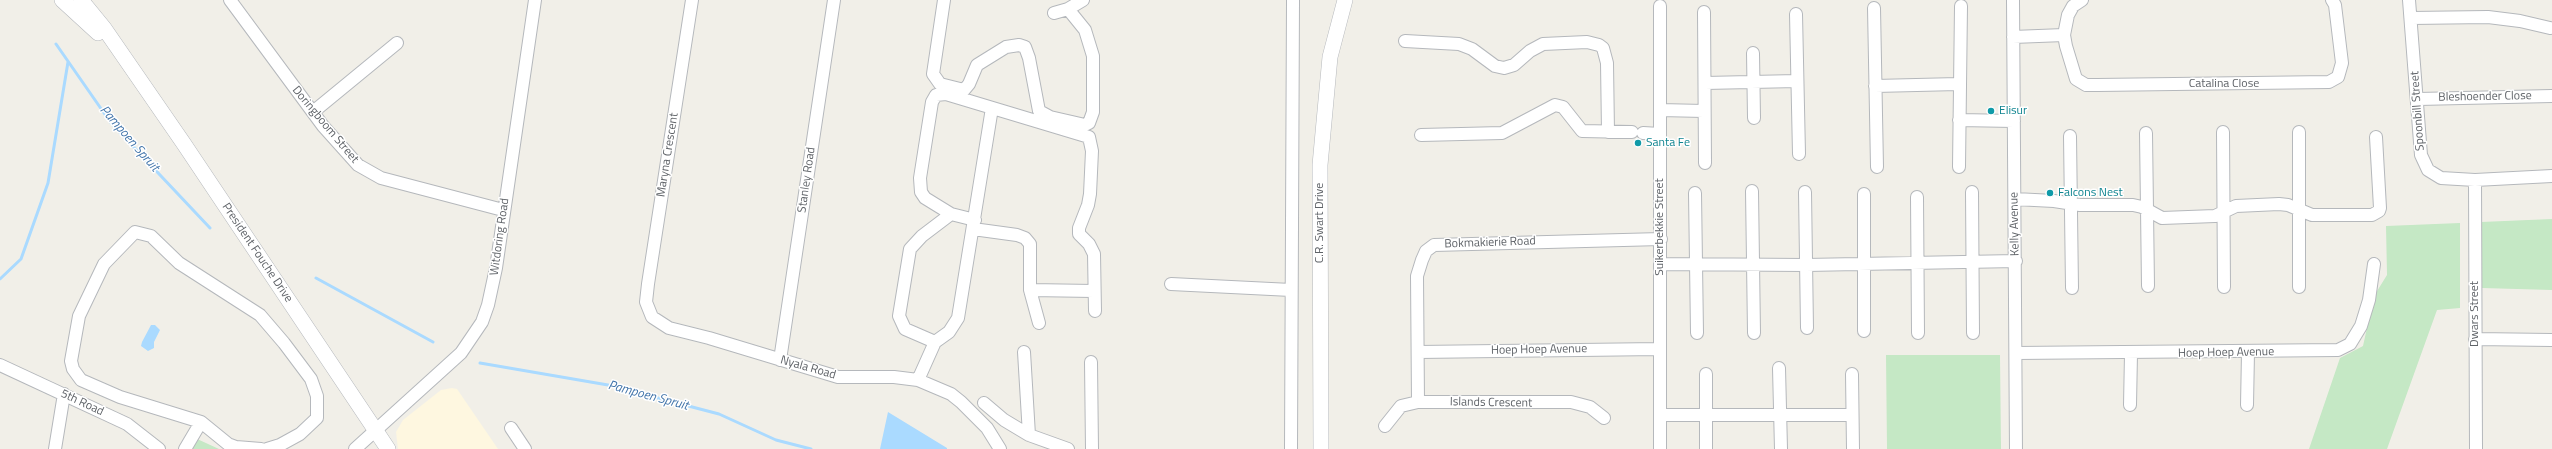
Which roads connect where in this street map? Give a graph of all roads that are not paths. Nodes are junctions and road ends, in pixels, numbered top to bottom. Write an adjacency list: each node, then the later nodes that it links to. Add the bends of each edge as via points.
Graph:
1 (62, 0): 29 (street, President Fouche Drive)
2 (81, 0): 29 (street, President Fouche Drive, via 104,28)
3 (230, 0): 40 (street, Doringboom Street)
4 (535, 0): 68 (street, Witdoring Road)
5 (692, 0): 90 (street, Maryna Crescent, via 648,284)
6 (834, 0): 108 (street, Stanley Road)
7 (944, 0): 18 (street, via 933,74 940,84 964,90 977,65 1006,47 1019,45 1025,47 1030,58 1039,111 1050,117 1085,125 1089,123 1093,112 1093,56 1085,30)
8 (1083, 0): 18 (street)
9 (1294, 0): 88 (street)
10 (1345, 0): 143 (street, C.R. Swart Drive, via 1330,57 1320,165)
11 (2013, 0): 25 (street, Kelly Avenue)
12 (2082, 0): 24 (street, Catalina Close, via 2073,6 2068,15)
13 (2332, 0): 24 (street, Catalina Close, via 2335,5 2342,63 2338,77 2324,83 2086,85 2073,73)
14 (2409, 0): 22 (street, Spoonbill Street)
15 (1660, 6): 38 (street, Suikerbekkie Street)
16 (1961, 6): 33 (street)
17 (1874, 8): 34 (street)
18 (1068, 9): 20 (street)
19 (1704, 12): 32 (street)
20 (1054, 13)
21 (1796, 14): 30 (street)
22 (2411, 18): 23 (street, via 2488,17); 36 (street, Spoonbill Street)
23 (2550, 28)
24 (2064, 35): 25 (street)
25 (2012, 37): 43 (street, Kelly Avenue)
26 (1405, 41): 44 (street, via 1459,44 1472,49 1495,66 1504,68 1543,44 1587,42 1599,45 1603,48 1607,63)
27 (397, 43): 40 (street)
28 (1753, 52): 31 (street)
29 (124, 59): 128 (street, President Fouche Drive, via 184,144)
30 (1797, 81): 31 (street); 52 (street)
31 (1754, 82): 32 (street); 41 (street)
32 (1705, 83): 39 (street)
33 (1958, 84): 34 (street); 42 (street)
34 (1875, 86): 54 (street)
35 (2552, 96): 36 (street, Bleshoender Close)
36 (2418, 99): 57 (street, Spoonbill Street, via 2421,155 2428,170 2440,178)
37 (992, 108): 70 (street, via 946,94 936,95 932,102 920,187 925,198); 71 (street); 89 (street, via 1089,136 1092,151 1090,194 1078,228 1079,234 1094,254)
38 (1660, 110): 39 (street); 48 (street, Suikerbekkie Street)
39 (1704, 111): 53 (street)
40 (312, 112): 68 (street, Doringboom Street, via 358,165 370,173)
41 (1754, 118)
42 (1959, 120): 43 (street); 55 (street)
43 (2014, 121): 64 (street, Kelly Avenue)
44 (1608, 132): 48 (street); 49 (street, via 1582,130 1564,108 1555,105 1502,133)
45 (2223, 132): 69 (street)
46 (2299, 132): 67 (street)
47 (2146, 133): 66 (street)
48 (1660, 134): 72 (street, Suikerbekkie Street)
49 (1421, 135)
50 (2070, 136): 65 (street)
51 (2376, 137): 67 (street, via 2379,211 2364,216 2312,215)
52 (1799, 154)
53 (1705, 163)
54 (1877, 166)
55 (1959, 167)
56 (2552, 176): 57 (street, Spoonbill Street)
57 (2475, 180): 99 (street, Dwars Street)
58 (1752, 191): 80 (street)
59 (1805, 192): 81 (street)
60 (1972, 192): 74 (street)
61 (1695, 193): 76 (street)
62 (1864, 194): 77 (street)
63 (1917, 197): 78 (street)
64 (2015, 199): 65 (street); 73 (street, Kelly Avenue)
65 (2071, 203): 66 (street, via 2133,205); 86 (street)
66 (2147, 209): 69 (street, via 2162,218 2215,216); 83 (street)
67 (2299, 209): 69 (street, via 2279,204 2236,206); 85 (street)
68 (504, 210): 128 (street, Witdoring Road, via 496,268 482,322 461,353)
69 (2224, 212): 84 (street)
70 (951, 214): 71 (street); 101 (street, via 922,236 910,249 899,316 905,329)
71 (974, 225): 87 (street, via 1025,238 1030,250); 101 (street, via 958,318 949,332)
72 (1661, 239): 75 (street, Suikerbekkie Street); 104 (street, Bokmakierie Road, via 1434,245 1426,251 1417,276)
73 (2016, 261): 74 (street); 105 (street, Kelly Avenue)
74 (1972, 262): 78 (street); 97 (street)
75 (1661, 264): 76 (street); 102 (street, Suikerbekkie Street)
76 (1696, 264): 80 (street); 95 (street)
77 (1864, 264): 78 (street); 81 (street); 94 (street)
78 (1917, 264): 98 (street)
79 (2374, 264): 106 (street, Hoep Hoep Avenue, via 2365,316 2354,339 2344,348 2326,352)
80 (1754, 265): 81 (street); 96 (street)
81 (1806, 265): 93 (street)
82 (1171, 284): 88 (street)
83 (2148, 286)
84 (2224, 287)
85 (2298, 287)
86 (2072, 288)
87 (1030, 290): 89 (street); 92 (street)
88 (1291, 290): 142 (street)
89 (1094, 291): 91 (street)
90 (648, 311): 108 (street, Nyala Road, via 662,326)
91 (1094, 311)
92 (1038, 323)
93 (1807, 328)
94 (1864, 331)
95 (1697, 333)
96 (1754, 333)
97 (1974, 333)
98 (1918, 334)
99 (2475, 339): 100 (street); 149 (street, Dwars Street)
100 (2552, 340)
101 (935, 342): 114 (street)
102 (1659, 349): 104 (street, Hoep Hoep Avenue); 120 (street, Suikerbekkie Street)
103 (1024, 352): 129 (street)
104 (1418, 352): 116 (street, Bokmakierie Road)
105 (2016, 353): 107 (street, Hoep Hoep Avenue); 148 (street, Kelly Avenue)
106 (2248, 353): 107 (street, Hoep Hoep Avenue); 119 (street)
107 (2131, 354): 118 (street)
108 (780, 360): 114 (street, Nyala Road, via 838,377 894,377)
109 (1091, 362): 141 (street)
110 (0, 365): 115 (street, 5th Road)
111 (1779, 368): 122 (street)
112 (1706, 374): 121 (street)
113 (1852, 374): 123 (street)
114 (918, 380): 139 (street, Nyala Road, via 951,394 961,402 987,428)
115 (64, 394): 131 (street); 132 (street, 5th Road, via 127,424)
116 (1418, 402): 124 (street, Islands Crescent, via 1571,402 1590,407); 126 (street, Islands Crescent, via 1401,406)
117 (984, 403): 129 (street, via 1004,420)
118 (2130, 405)
119 (2247, 405)
120 (1660, 414): 121 (street); 144 (street, Suikerbekkie Street)
121 (1706, 414): 122 (street); 145 (street)
122 (1780, 414): 123 (street); 146 (street)
123 (1851, 415): 147 (street)
124 (1604, 418)
125 (200, 422): 133 (street); 134 (street, via 228,444); 135 (street, via 120,397 81,380 70,361 79,316 104,264 135,232 151,236 179,263 260,315 310,380 317,396 317,418 300,434)
126 (1385, 426)
127 (510, 428): 138 (street)
128 (376, 431): 136 (street, Witdoring Road); 137 (street, President Fouche Drive)
129 (1029, 434): 130 (street)
130 (1055, 447): 140 (street)
131 (55, 449)
132 (159, 449)
133 (185, 449)
134 (260, 449)
135 (267, 449)
136 (355, 449)
137 (388, 449)
138 (525, 449)
139 (1000, 449)
140 (1068, 449)
141 (1092, 449)
142 (1291, 449)
143 (1321, 449)
144 (1660, 449)
145 (1706, 449)
146 (1781, 449)
147 (1853, 449)
148 (2016, 449)
149 (2476, 449)

